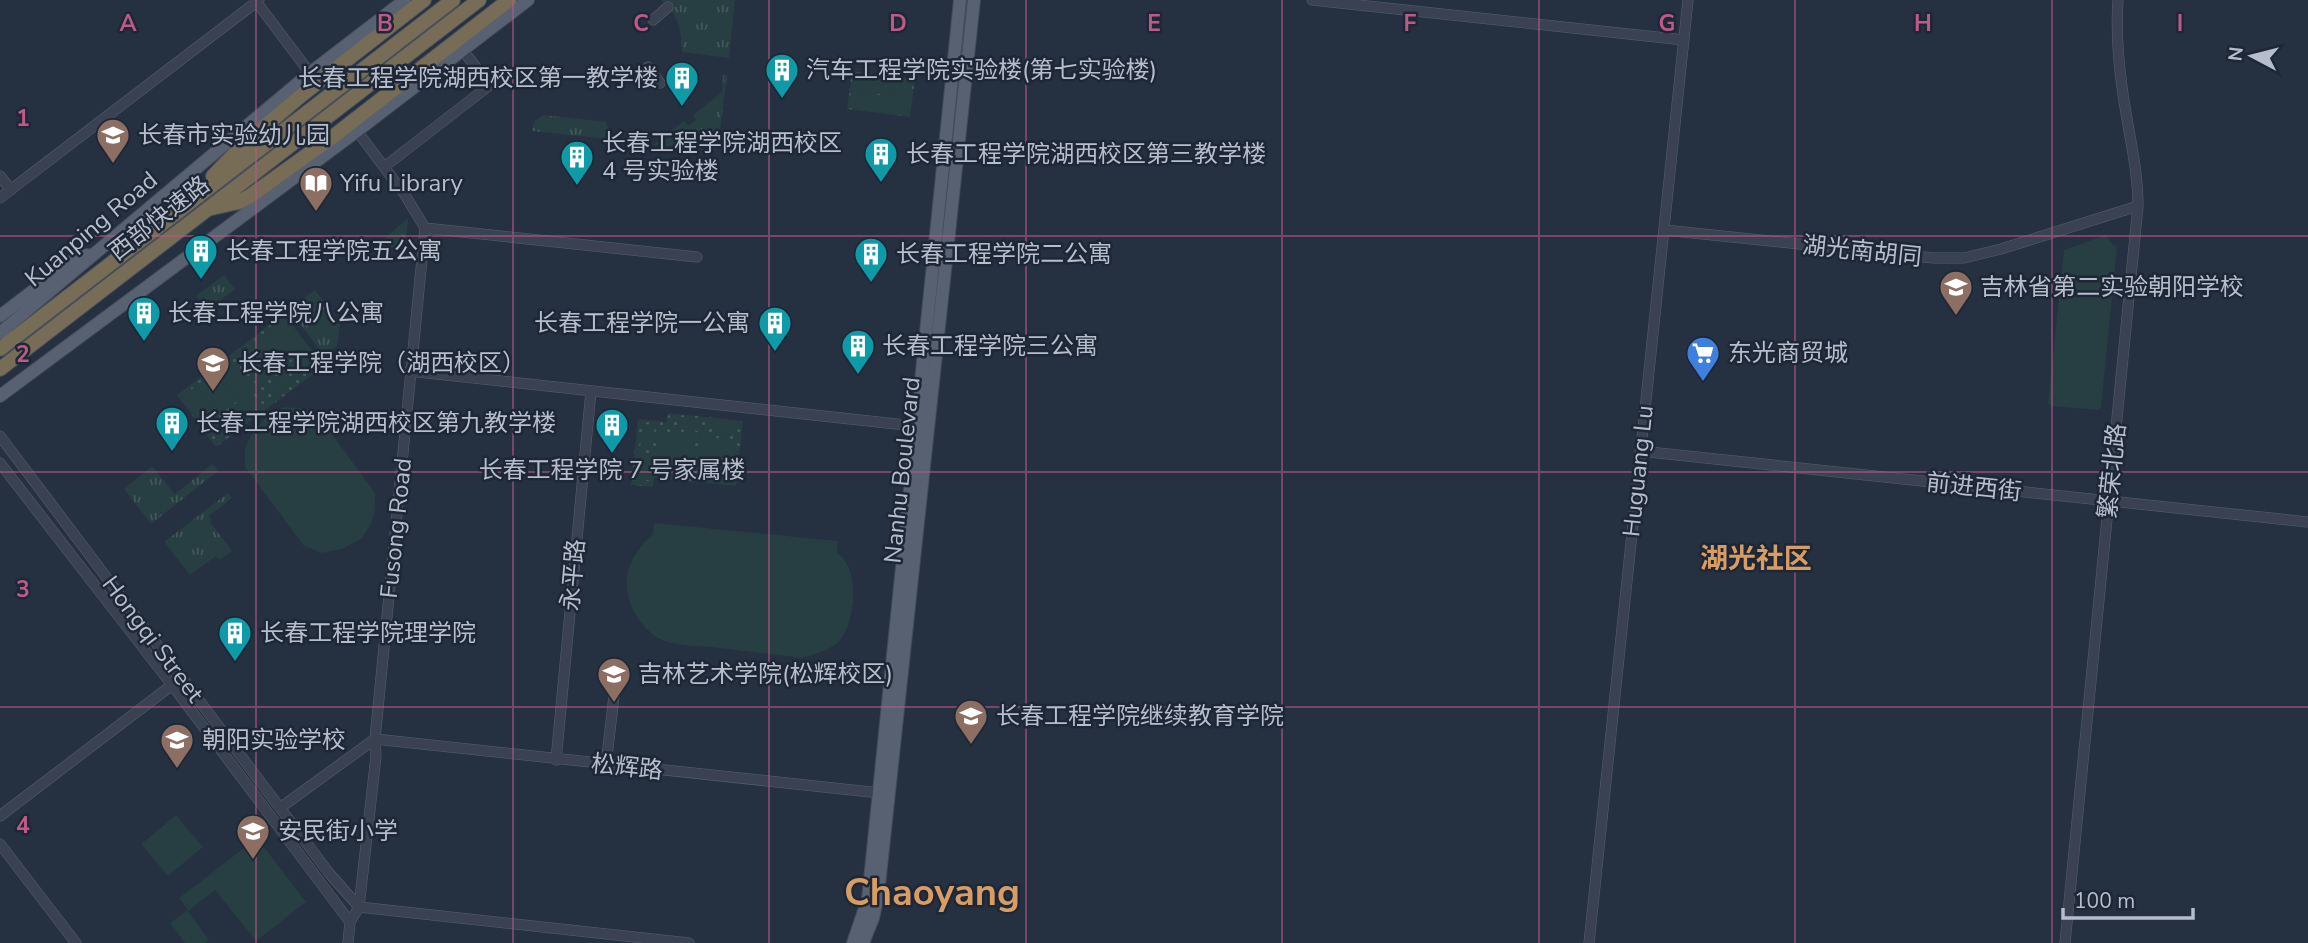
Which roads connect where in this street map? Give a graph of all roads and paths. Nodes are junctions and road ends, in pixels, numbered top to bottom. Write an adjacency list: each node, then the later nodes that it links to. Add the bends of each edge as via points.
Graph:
1 (405, 0): 18 (main road, Kuanping Road)
2 (424, 0): 24 (highway, via 245,143)
3 (453, 0): 24 (highway, 西部快速路)
4 (479, 0): 27 (highway, 西部快速路)
5 (509, 0): 27 (highway, via 250,196)
6 (528, 0): 20 (main road)
7 (960, 0): 39 (main road, Nanhu Boulevard)
8 (974, 0): 39 (main road, Nanhu Boulevard)
9 (1312, 0): 15 (street)
10 (1688, 0): 15 (street, Huguang Lu)
11 (2118, 0): 26 (street, 繁荣北路, via 2116,27)
12 (257, 1): 18 (street); 23 (street)
13 (668, 6): 14 (street)
14 (653, 20)
15 (1684, 40): 29 (street, Huguang Lu)
16 (468, 57): 21 (street, via 490,85)
17 (649, 67): 19 (street)
18 (310, 73): 30 (main road, Kuanping Road)
19 (660, 83)
20 (357, 131): 21 (street); 38 (main road)
21 (384, 167): 28 (street)
22 (0, 176): 23 (street)
23 (11, 190): 25 (street)
24 (197, 196): 34 (highway, 西部快速路)
25 (0, 198)
26 (2138, 206): 29 (street, 湖光南胡同, via 1964,258); 43 (street, 繁荣北路)
27 (207, 209): 35 (highway, 西部快速路)
28 (425, 228): 31 (street); 36 (street, Fusong Road)
29 (1664, 230): 41 (street, Huguang Lu)
30 (100, 249): 32 (main road, via 72,261); 33 (main road, Kuanping Road)
31 (697, 257)
32 (0, 316)
33 (0, 333)
34 (0, 349)
35 (0, 369)
36 (409, 371): 37 (street); 47 (street, Fusong Road)
37 (591, 391): 39 (street, via 606,397); 48 (street, 永平路)
38 (0, 396)
39 (922, 427): 50 (main road, Nanhu Boulevard); 60 (main road, Nanhu Boulevard, via 878,895)
40 (0, 436): 51 (street, Hongqi Street)
41 (1640, 451): 43 (street, 前进西街); 61 (street, Huguang Lu)
42 (0, 463): 45 (street, Hongqi Street)
43 (2109, 501): 44 (street, 前进西街); 62 (street, 繁荣北路)
44 (2308, 522)
45 (172, 685): 52 (street); 55 (street, Hongqi Street)
46 (614, 696): 49 (street)
47 (375, 739): 48 (street, 松辉路); 51 (street); 54 (street, Fusong Road)
48 (556, 760): 49 (street, 松辉路)
49 (606, 765): 50 (street, 松辉路)
50 (880, 793): 59 (main road, Nanhu Boulevard, via 868,899)
51 (280, 808): 54 (street, Hongqi Street)
52 (0, 816)
53 (0, 844): 56 (street)
54 (359, 907): 55 (street, Fusong Road); 58 (street)
55 (350, 922): 57 (street, Fusong Road)
56 (76, 943)
57 (348, 943)
58 (689, 943)
59 (853, 943)
60 (863, 943)
61 (1589, 943)
62 (2065, 943)

